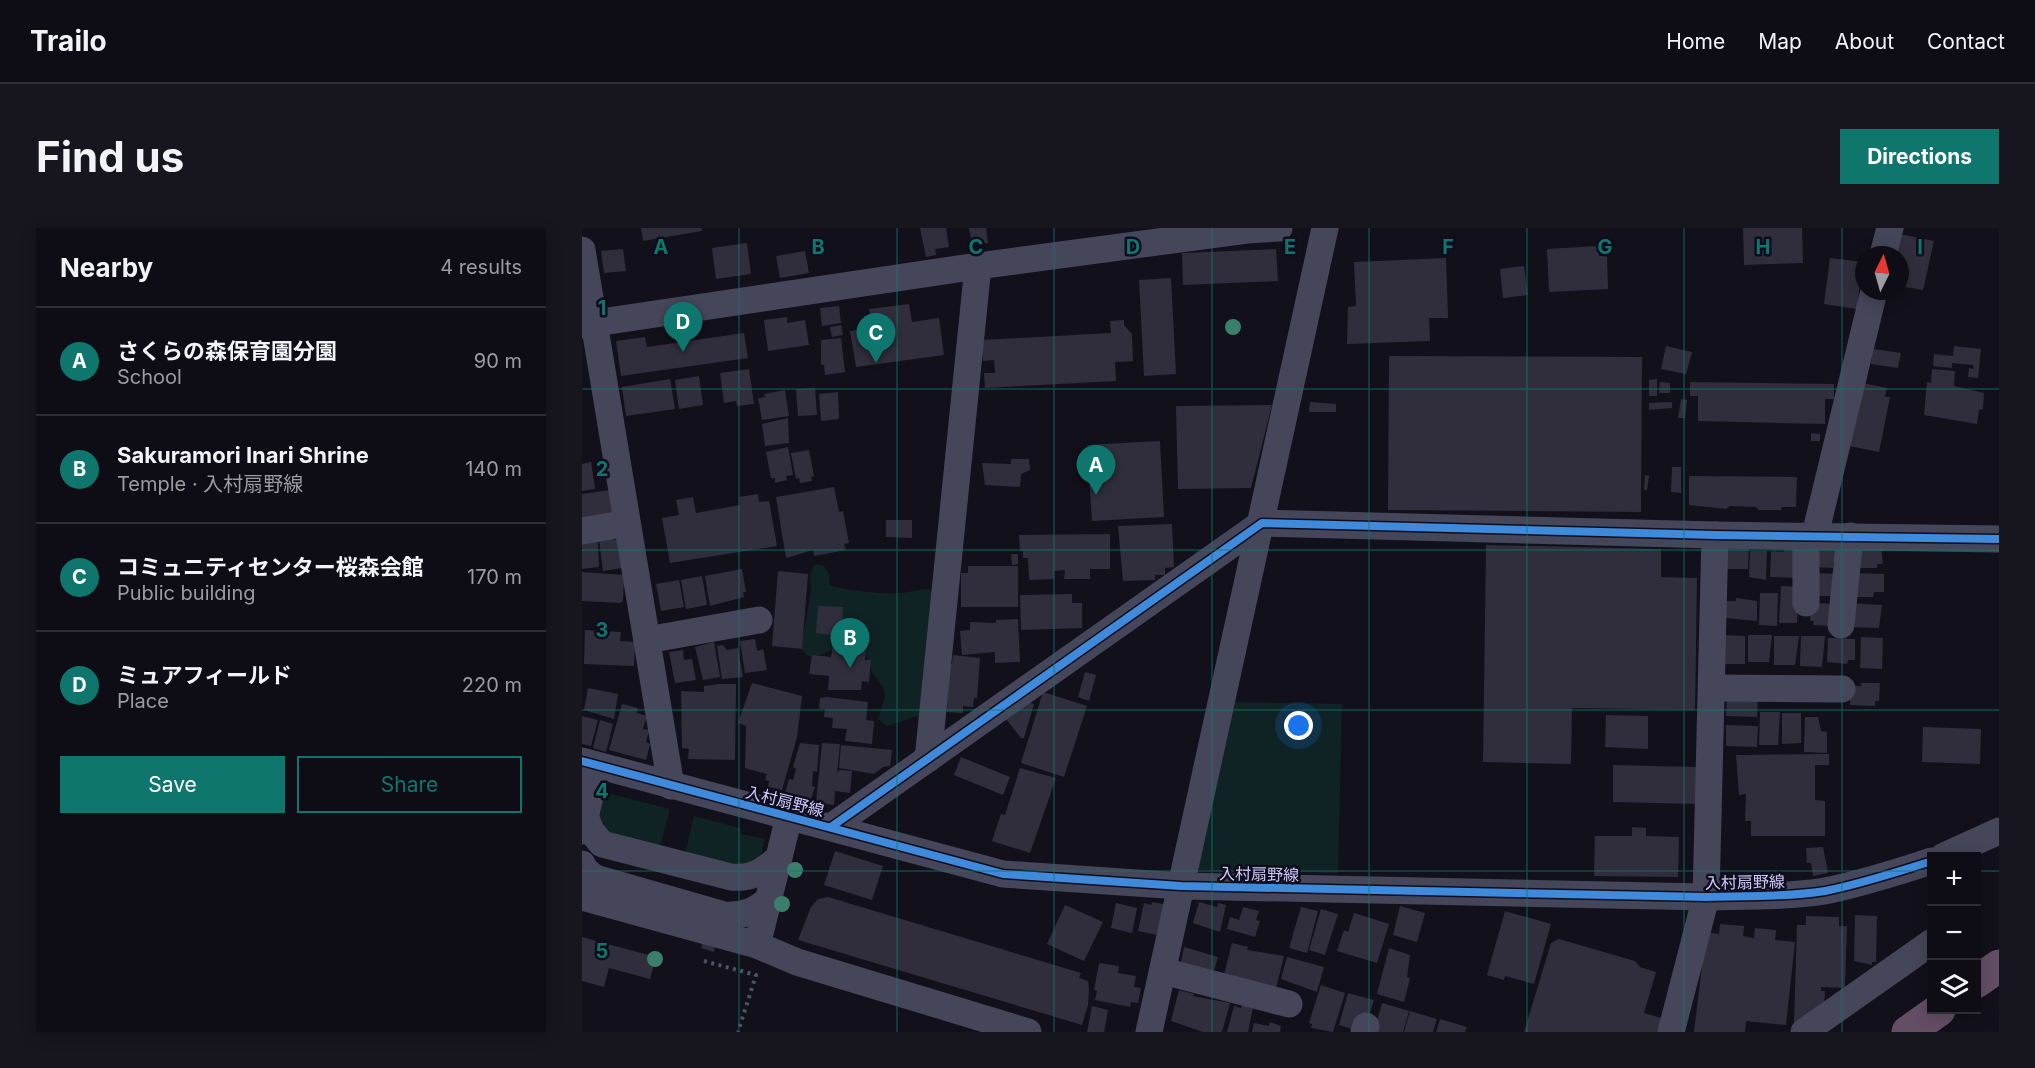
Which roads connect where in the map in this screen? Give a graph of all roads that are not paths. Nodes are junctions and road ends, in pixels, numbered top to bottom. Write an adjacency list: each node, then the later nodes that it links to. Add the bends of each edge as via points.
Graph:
1 (1279, 228): 6 (street)
2 (1325, 228): 9 (street)
3 (1890, 228): 4 (street)
4 (1885, 246)
5 (582, 249): 8 (street)
6 (978, 266): 8 (street); 22 (street)
7 (1872, 300): 13 (street)
8 (588, 324): 10 (street)
9 (1262, 522): 12 (street); 22 (street); 33 (street)
10 (627, 523): 11 (street); 19 (street)
11 (582, 531)
12 (1715, 535): 13 (street); 20 (street)
13 (1810, 536): 14 (street); 16 (street)
14 (1850, 536): 15 (street); 18 (street)
15 (1999, 539)
16 (1806, 603)
17 (759, 620): 19 (street)
18 (1841, 625)
19 (647, 640): 24 (street)
20 (1713, 688): 21 (street); 35 (street)
21 (1842, 689)
22 (927, 759): 26 (street)
23 (589, 764): 24 (street, 入村扇野線); 27 (street)
24 (671, 786): 25 (street, 入村扇野線)
25 (789, 817): 26 (street, 入村扇野線); 32 (street)
26 (831, 827): 33 (street, 入村扇野線, via 1003,874)
27 (583, 828): 32 (street, via 602,844 731,878 747,879 761,873)
28 (1999, 831): 29 (street)
29 (1953, 852)
30 (1927, 862): 35 (street, 入村扇野線, via 1825,891)
31 (582, 864): 32 (street, via 595,878 724,915 756,911)
32 (774, 879): 36 (street)
33 (1181, 886): 35 (street, 入村扇野線); 39 (street)
34 (582, 897): 36 (street)
35 (1706, 897): 45 (street)
36 (757, 945): 43 (street, via 797,962)
37 (1927, 946): 46 (street)
38 (1999, 966): 40 (highway)
39 (1163, 971): 41 (street); 44 (street)
40 (1981, 979)
41 (1289, 1004)
42 (1933, 1014): 47 (highway)
43 (1028, 1032)
44 (1149, 1032)
45 (1671, 1032)
46 (1804, 1032)
47 (1908, 1032)

